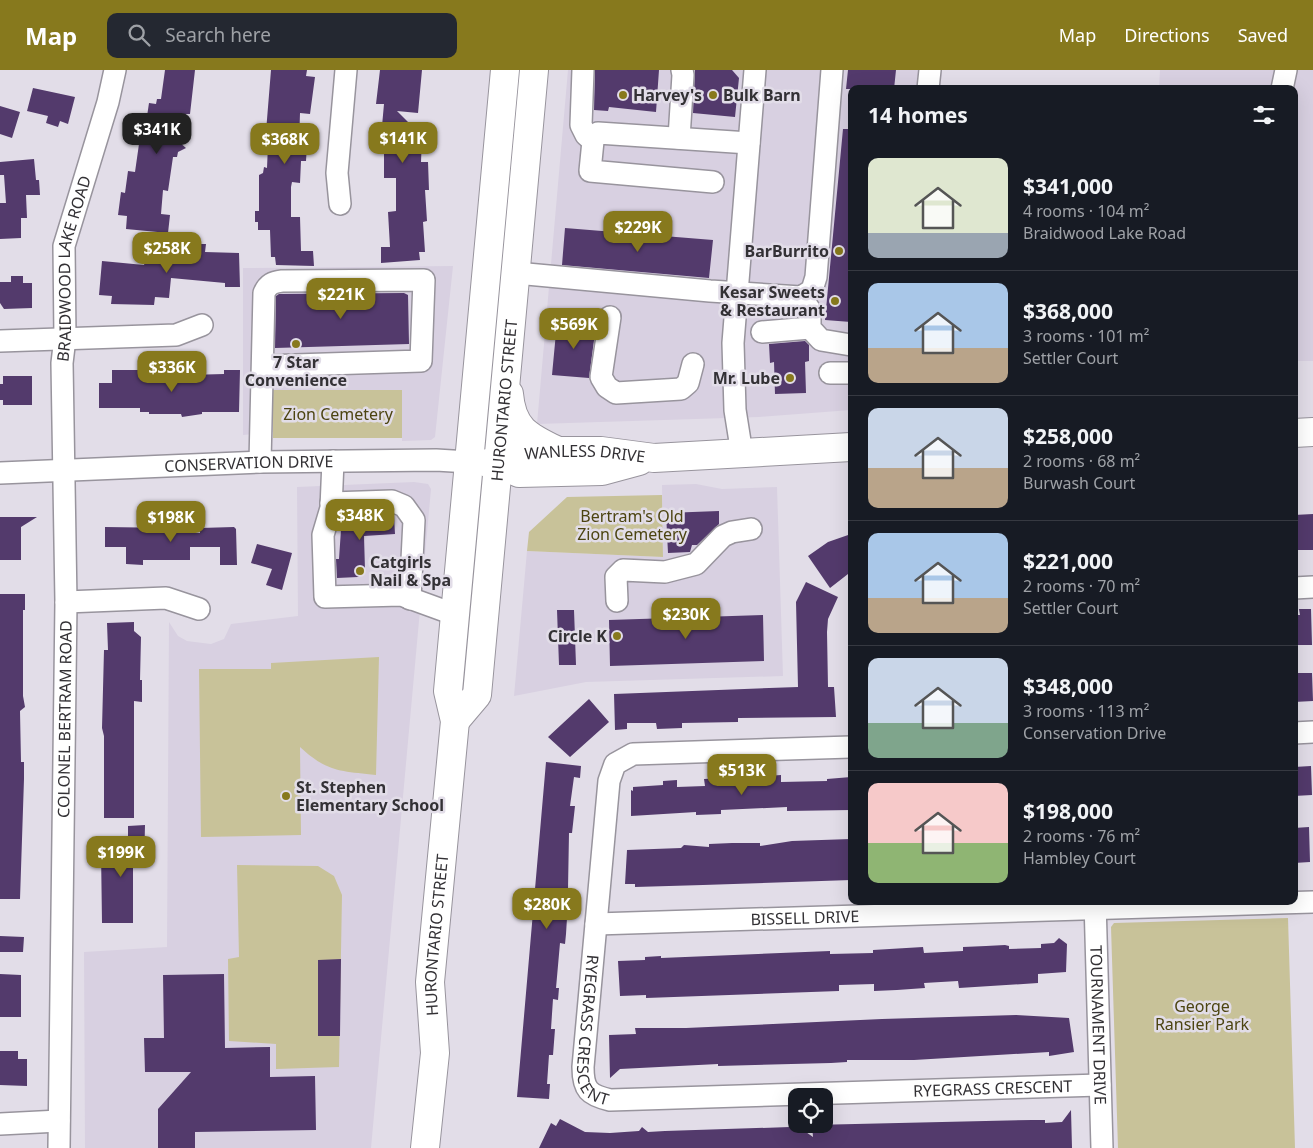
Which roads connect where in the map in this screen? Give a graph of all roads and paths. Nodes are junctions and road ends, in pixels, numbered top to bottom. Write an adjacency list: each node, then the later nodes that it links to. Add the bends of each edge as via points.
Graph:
1 (115, 70): 25 (street, BRAIDWOOD LAKE ROAD, via 64,246)
2 (346, 70): 17 (street, via 337,173)
3 (505, 70): 39 (main road, HURONTARIO STREET)
4 (534, 70): 18 (main road, HURONTARIO STREET)
5 (583, 70): 14 (street, via 581,125)
6 (682, 70): 13 (street)
7 (755, 70): 15 (street)
8 (832, 70): 20 (street, via 816,276 812,290)
9 (930, 70): 11 (street)
10 (1286, 70): 12 (street)
11 (928, 85)
12 (1283, 85)
13 (679, 138): 14 (street, via 598,133); 15 (street)
14 (593, 141): 16 (street, via 590,171)
15 (749, 143): 19 (street)
16 (713, 182)
17 (340, 204)
18 (516, 273): 19 (street); 28 (main road, HURONTARIO STREET)
19 (736, 293): 20 (street); 35 (street, via 733,368)
20 (802, 297): 23 (street, via 810,310)
21 (610, 316): 29 (street, via 601,377 616,393 681,389 688,383)
22 (202, 325): 25 (street, via 176,335)
23 (810, 328): 24 (street); 27 (street, via 821,340)
24 (762, 332)
25 (65, 338): 26 (street); 41 (street, BRAIDWOOD LAKE ROAD, via 62,363)
26 (0, 341)
27 (848, 344)
28 (509, 346): 34 (main road, via 510,408 514,419 529,436); 40 (main road, HURONTARIO STREET)
29 (694, 364)
30 (263, 366): 30 (street, via 264,293 273,282 424,280 421,361); 38 (street)
31 (1313, 432): 32 (main road)
32 (1298, 433)
33 (848, 447): 35 (main road, WANLESS DRIVE)
34 (558, 451): 36 (main road, WANLESS DRIVE, via 601,451); 40 (main road, WANLESS DRIVE, via 517,454)
35 (742, 454): 36 (main road, WANLESS DRIVE)
36 (654, 458): 40 (main road, WANLESS DRIVE, via 584,471 519,473)
37 (333, 461): 38 (street, CONSERVATION DRIVE); 39 (street, CONSERVATION DRIVE); 43 (street)
38 (260, 462): 41 (street, CONSERVATION DRIVE)
39 (469, 462): 40 (main road, CONSERVATION DRIVE); 51 (main road, HURONTARIO STREET)
40 (497, 463): 52 (main road, HURONTARIO STREET, via 477,695)
41 (65, 470): 42 (street, CONSERVATION DRIVE); 49 (street, COLONEL BERTRAM ROAD)
42 (0, 472)
43 (331, 503): 47 (street, via 392,501 404,506 414,520); 47 (street, via 323,535 325,597 401,596)
44 (751, 529): 48 (street, via 723,536 696,564 665,572 623,570 616,577)
45 (1313, 587): 46 (street)
46 (1298, 588)
47 (410, 599): 51 (street)
48 (617, 601)
49 (66, 602): 50 (street, via 166,598); 61 (street, COLONEL BERTRAM ROAD)
50 (199, 609)
51 (456, 615): 52 (main road, HURONTARIO STREET, via 448,691)
52 (455, 722): 64 (main road, HURONTARIO STREET, via 430,982 435,1054)
53 (1313, 732): 54 (street)
54 (1298, 733)
55 (848, 747): 59 (street, RYEGRASS CRESCENT, via 633,754 623,758 615,764 609,781)
56 (1298, 902): 57 (street, BISSELL DRIVE)
57 (1313, 902)
58 (1095, 905): 59 (street, BISSELL DRIVE); 60 (street, TOURNAMENT DRIVE)
59 (596, 924): 60 (street, RYEGRASS CRESCENT, via 583,1080 588,1091 597,1097 610,1100)
60 (1100, 1085): 65 (street, TOURNAMENT DRIVE)
61 (59, 1121): 62 (street); 63 (street, COLONEL BERTRAM ROAD)
62 (0, 1124)
63 (59, 1148)
64 (424, 1148)
65 (1102, 1148)

